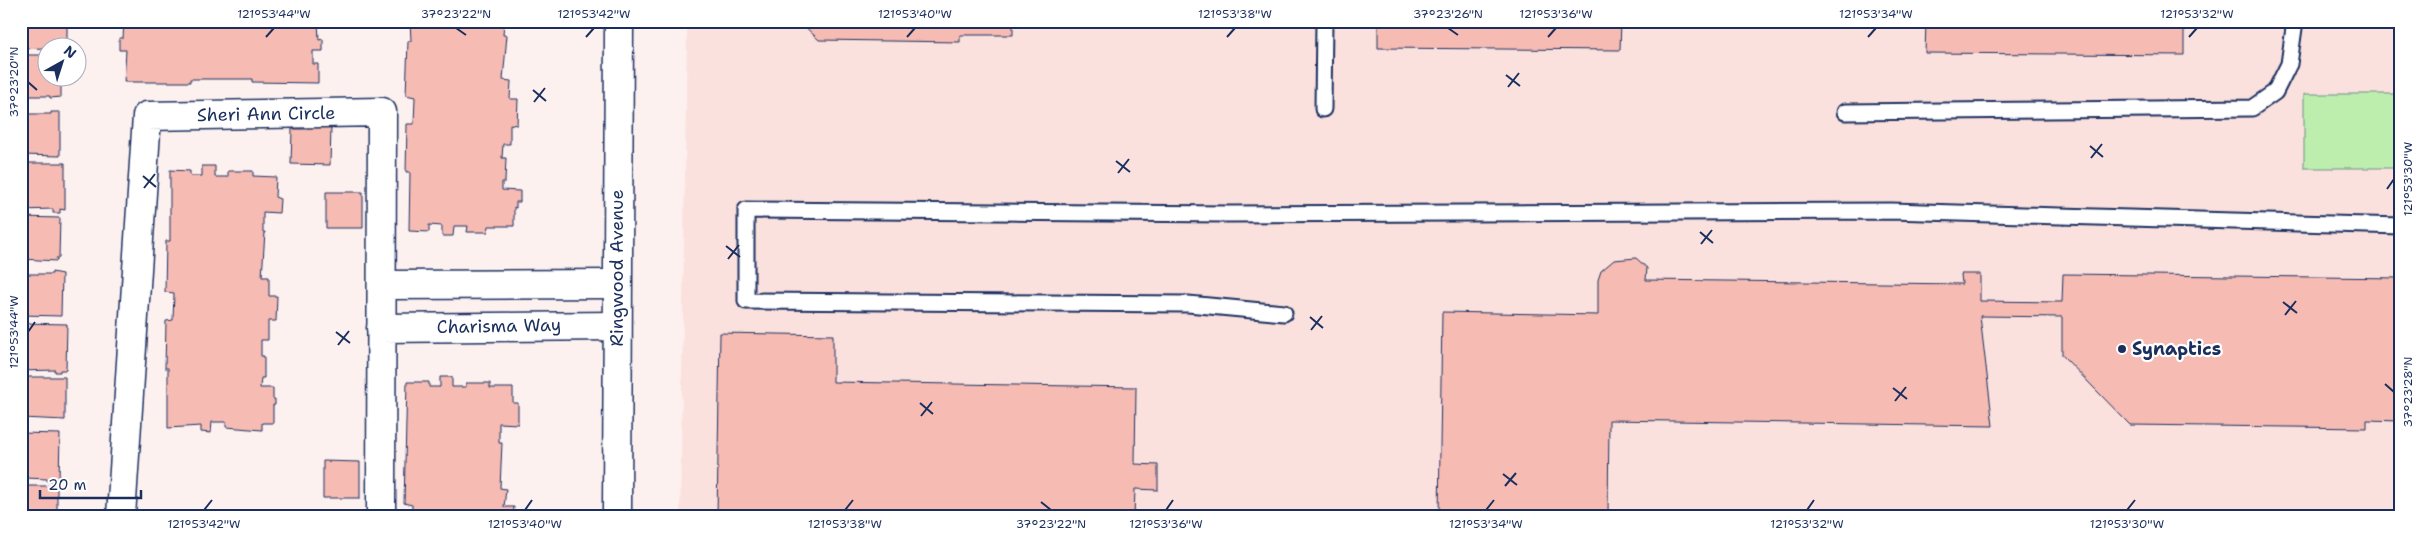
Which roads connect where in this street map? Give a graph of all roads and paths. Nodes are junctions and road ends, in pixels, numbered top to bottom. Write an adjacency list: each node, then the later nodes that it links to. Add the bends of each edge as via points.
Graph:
1 (620, 21): 7 (street, Ringwood Avenue)
2 (1324, 21): 4 (lane)
3 (2295, 21): 5 (lane, via 2289,64 2275,92 2252,108)
4 (1322, 108)
5 (1845, 112)
6 (2401, 226): 9 (lane, via 1891,211 1229,214 746,210 746,301 1188,304)
7 (617, 284): 8 (street); 10 (street, Ringwood Avenue)
8 (382, 285): 11 (street, Sheri Ann Circle); 12 (street, Sheri Ann Circle, via 382,112 147,116)
9 (1284, 313)
10 (617, 326): 11 (street, Charisma Way); 14 (street, Ringwood Avenue)
11 (381, 328): 13 (street, Sheri Ann Circle)
12 (122, 516)
13 (381, 516)
14 (617, 516)

